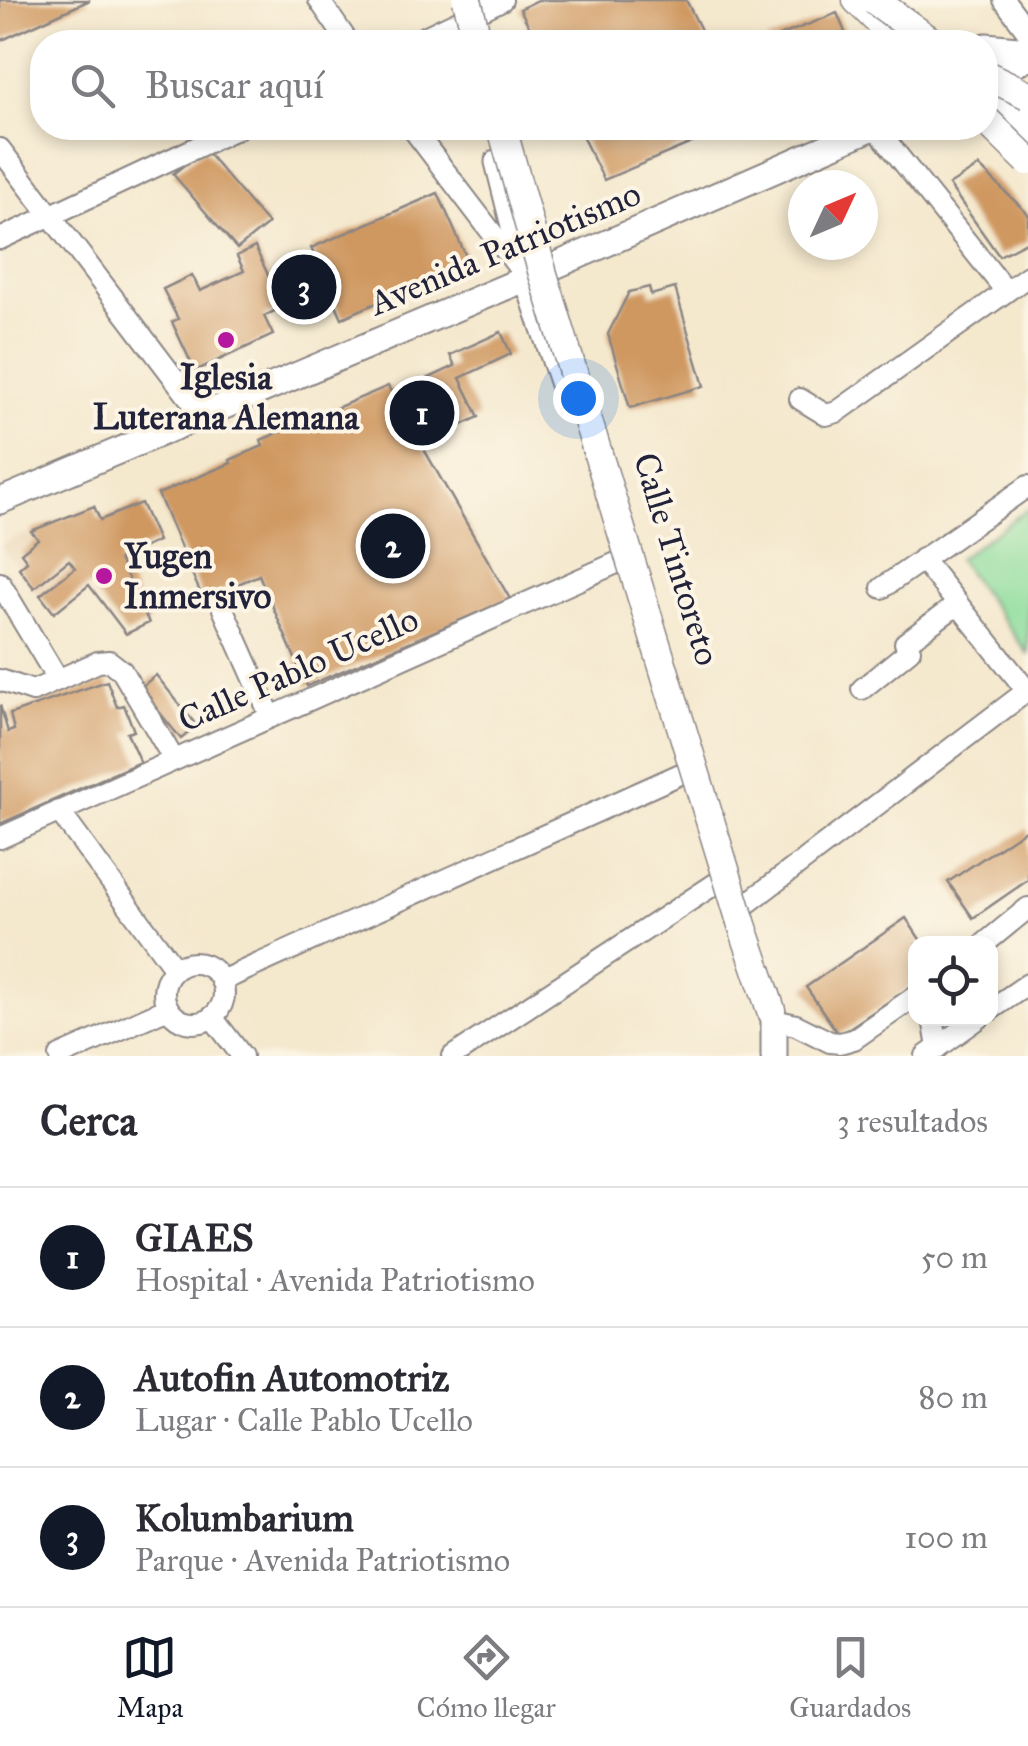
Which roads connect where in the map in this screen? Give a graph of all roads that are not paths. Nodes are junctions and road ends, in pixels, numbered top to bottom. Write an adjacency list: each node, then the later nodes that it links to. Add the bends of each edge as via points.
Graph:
1 (318, 0): 7 (street)
2 (502, 0): 6 (street)
3 (856, 0): 9 (highway)
4 (875, 0): 10 (highway); 11 (main road); 12 (highway, bridge)
5 (1004, 0): 13 (street)
6 (469, 12): 8 (street)
7 (339, 30)
8 (436, 30)
9 (889, 30)
10 (891, 30)
11 (909, 30)
12 (917, 30)
13 (1028, 32)
14 (1028, 53): 15 (main road)
15 (998, 70)
16 (998, 78): 18 (highway)
17 (998, 81): 20 (highway, bridge)
18 (1028, 82)
19 (998, 89): 22 (highway)
20 (1028, 95)
21 (998, 119): 22 (highway)
22 (1027, 123)
23 (998, 130): 33 (highway, bridge)
24 (998, 136): 34 (main road)
25 (213, 140): 35 (street)
26 (421, 140): 39 (street, Calle Tintoreto)
27 (493, 140): 39 (main road, Calle Tintoreto)
28 (505, 140): 62 (highway, bridge)
29 (517, 140): 37 (main road, Calle Tintoreto)
30 (846, 140): 37 (main road, Avenida Patriotismo)
31 (884, 140): 40 (street)
32 (0, 148): 35 (street)
33 (1028, 161)
34 (1028, 169)
35 (52, 216): 36 (street); 42 (street)
36 (0, 238)
37 (554, 266): 39 (main road, Avenida Patriotismo); 62 (main road, Calle Tintoreto)
38 (1028, 276): 40 (street)
39 (526, 278): 42 (main road, Avenida Patriotismo); 46 (main road, Calle Tintoreto)
40 (1005, 290): 41 (street, via 837,412 826,414)
41 (800, 400)
42 (203, 416): 44 (main road, Avenida Patriotismo)
43 (1028, 486): 45 (street)
44 (0, 501)
45 (922, 559): 48 (street); 49 (street)
46 (623, 560): 55 (street, Calle Pablo Ucello); 57 (main road, Calle Tintoreto)
47 (0, 583): 52 (street)
48 (882, 588)
49 (958, 604): 53 (street, via 904,642 910,650); 54 (street)
50 (223, 609): 55 (street)
51 (0, 680): 52 (street, via 33,691)
52 (58, 680): 56 (street, via 98,662 114,663)
53 (862, 688)
54 (1028, 692): 62 (street)
55 (271, 717): 56 (street, Calle Pablo Ucello)
56 (174, 760): 58 (street, Calle Pablo Ucello)
57 (687, 772): 60 (main road, Calle Tintoreto); 65 (street)
58 (59, 811): 59 (street, Calle Pablo Ucello); 64 (street)
59 (0, 838)
60 (721, 880): 70 (main road, Calle Tintoreto); 77 (street)
61 (1028, 908): 63 (street)
62 (743, 913): 70 (highway)
63 (994, 936)
64 (175, 969): 65 (street, via 200,964); 69 (street, via 165,984)
65 (221, 981): 71 (street, via 221,1005)
66 (1028, 984): 68 (street)
67 (908, 1001): 70 (street, via 840,1043)
68 (998, 1005)
69 (168, 1008): 71 (street, via 187,1022); 75 (street)
70 (772, 1015): 78 (main road, Calle Tintoreto)
71 (212, 1018): 76 (street)
72 (933, 1026): 74 (street)
73 (968, 1026): 74 (street)
74 (932, 1052)
75 (60, 1056)
76 (242, 1056)
77 (453, 1056)
78 (774, 1056)

